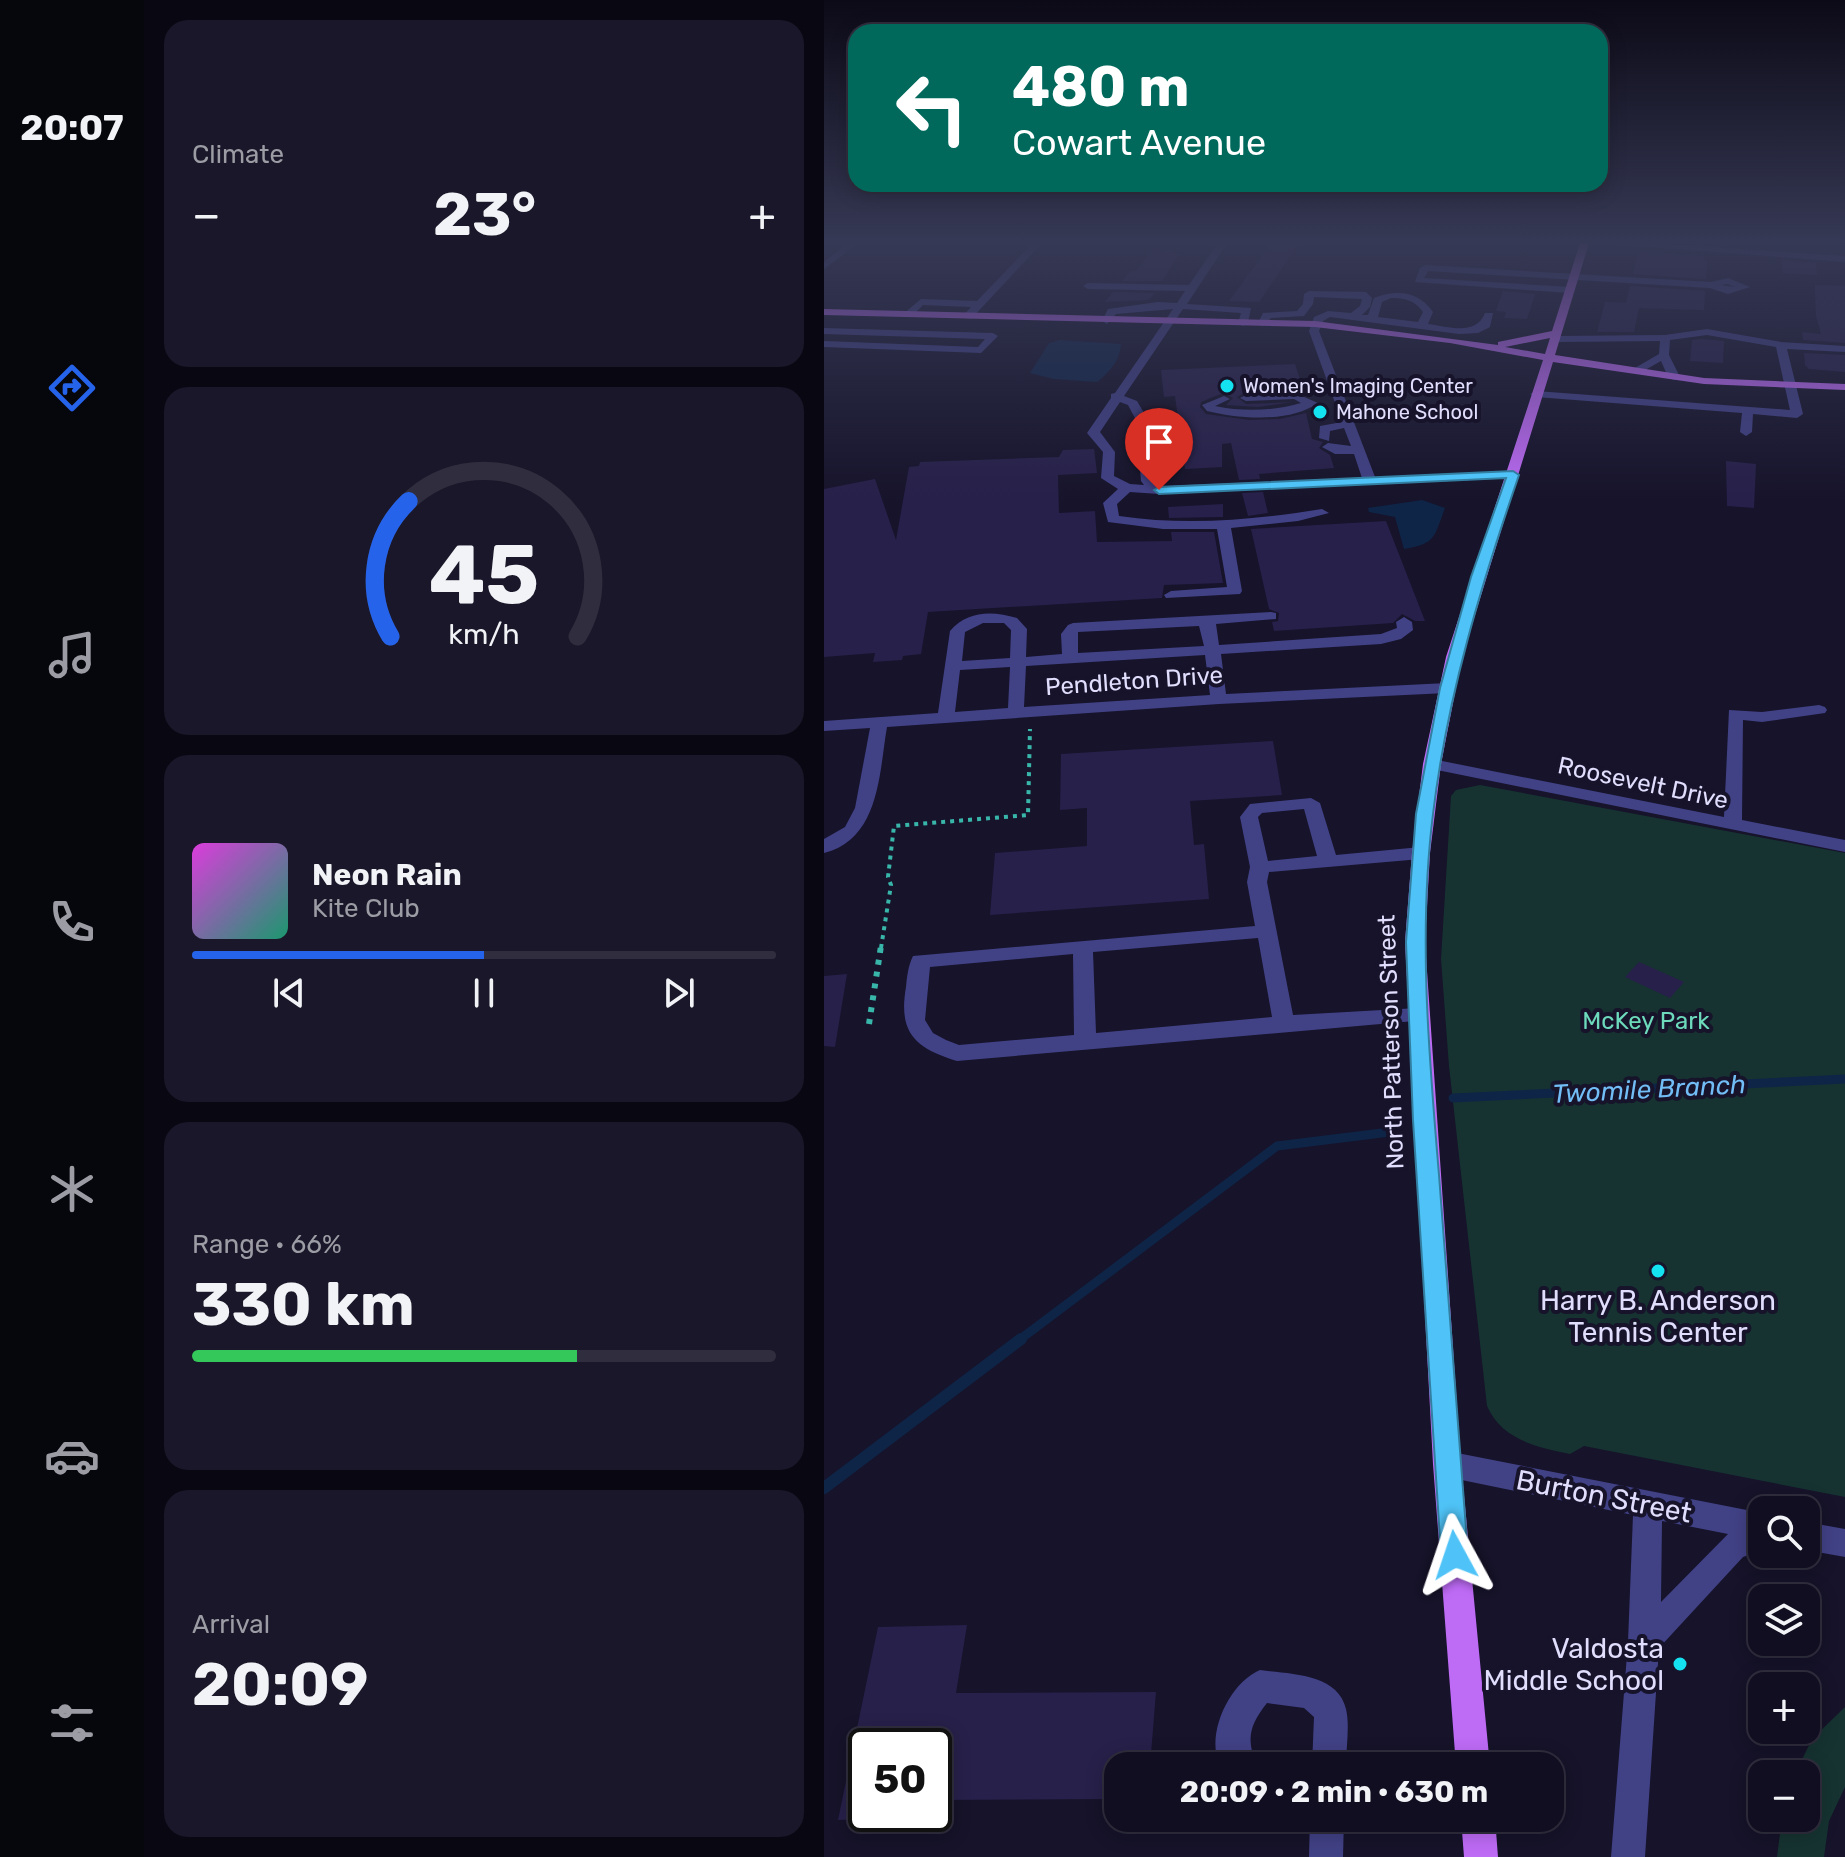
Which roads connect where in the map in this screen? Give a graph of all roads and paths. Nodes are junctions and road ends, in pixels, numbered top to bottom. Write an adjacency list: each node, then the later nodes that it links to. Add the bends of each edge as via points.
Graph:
1 (1163, 330): 23 (street)
2 (1314, 330): 27 (street)
3 (1379, 330): 12 (main road)
4 (1557, 330): 6 (main road, North Patterson Street)
5 (824, 331): 10 (street, via 993,336 981,350)
6 (1556, 334): 7 (street); 9 (street); 12 (main road); 17 (main road, North Patterson Street)
7 (1622, 338): 8 (street); 9 (street); 15 (street)
8 (1665, 338): 11 (street, via 1707,332); 16 (street)
9 (1598, 339): 14 (street, via 1596,350)
10 (824, 344)
11 (1781, 345): 13 (street); 20 (street)
12 (1482, 346): 17 (main road)
13 (1845, 349)
14 (1611, 352)
15 (1626, 353)
16 (1664, 355): 18 (street); 19 (street)
17 (1549, 359): 18 (main road); 22 (main road, North Patterson Street)
18 (1634, 372): 19 (main road)
19 (1674, 377): 20 (main road)
20 (1791, 385): 21 (main road); 30 (street, via 1797,414)
21 (1845, 387)
22 (1536, 394): 26 (street); 29 (main road, North Patterson Street)
23 (1115, 396): 41 (street, via 1093,433 1107,443 1112,455 1107,478); 42 (street, via 1133,403 1142,420 1147,481)
24 (1246, 398): 28 (street, via 1295,396)
25 (1224, 399): 31 (street, via 1208,405)
26 (1587, 399): 29 (street); 30 (street)
27 (1341, 402): 28 (street); 34 (street)
28 (1307, 405): 31 (street); 32 (street)
29 (1531, 410): 37 (main road, North Patterson Street)
30 (1748, 410): 35 (street)
31 (1219, 411): 33 (street)
32 (1283, 414)
33 (1259, 416)
34 (1349, 424): 36 (street); 36 (street, via 1324,429 1326,442 1335,450)
35 (1746, 432)
36 (1359, 450): 39 (street)
37 (1513, 475): 38 (street); 43 (main road, North Patterson Street)
38 (1425, 479): 39 (street); 43 (street, via 1481,485)
39 (1370, 481): 40 (street)
40 (1312, 484): 42 (street); 44 (street, via 1323,520)
41 (1127, 488): 42 (street); 44 (street, via 1110,503 1113,519 1138,524)
42 (1159, 490)
43 (1505, 496): 53 (main road, North Patterson Street)
44 (1223, 522): 45 (street, via 1235,591)
45 (1171, 595)
46 (1271, 616): 47 (street)
47 (1202, 621): 49 (street, via 1209,625); 50 (street, via 1073,628)
48 (1404, 622): 49 (street, via 1405,630 1381,639)
49 (1212, 649): 50 (street); 54 (street)
50 (1070, 660): 51 (street)
51 (1018, 661): 52 (street); 52 (street, via 1019,629 1012,621 986,618 958,631); 56 (street)
52 (954, 666): 57 (street)
53 (1447, 688): 54 (street, Pendleton Drive); 61 (main road, North Patterson Street)
54 (1219, 699): 56 (street, Pendleton Drive)
55 (1819, 710): 62 (street, via 1762,717 1735,714)
56 (1016, 713): 57 (street, Pendleton Drive)
57 (946, 717): 58 (street, Pendleton Drive)
58 (879, 722): 59 (street, Pendleton Drive); 64 (street, via 864,808 852,830)
59 (824, 726)
60 (1030, 729): 72 (path, via 1028,815 894,826 891,885)
61 (1432, 764): 62 (street, Roosevelt Drive); 65 (main road, North Patterson Street)
62 (1733, 826): 63 (street, Roosevelt Drive)
63 (1845, 846)
64 (824, 847)
65 (1421, 853): 66 (street); 70 (main road, North Patterson Street, via 1415,942)
66 (1328, 860): 67 (street); 67 (street, via 1311,803 1256,808 1249,817)
67 (1260, 867): 68 (street, via 1257,882)
68 (1266, 931): 69 (street); 71 (street)
69 (1083, 947): 73 (street); 73 (street, via 920,961 913,1023 922,1038 957,1053)
70 (1418, 1015): 71 (street); 74 (main road, North Patterson Street)
71 (1284, 1023): 73 (street)
72 (869, 1024)
73 (1085, 1041)
74 (1447, 1464): 75 (street, Burton Street); 83 (main road, North Patterson Street)
75 (1648, 1505): 76 (street, Burton Street); 80 (street)
76 (1748, 1524)
77 (1820, 1539): 79 (street)
78 (1748, 1541): 80 (street, via 1733,1546)
79 (1845, 1543)
80 (1644, 1642): 88 (street)
81 (1231, 1752): 82 (street, via 1239,1712 1260,1686 1312,1693 1330,1710)
82 (1329, 1752)
83 (1472, 1752)
84 (1327, 1832): 86 (street)
85 (1479, 1832): 87 (main road)
86 (1326, 1857)
87 (1481, 1857)
88 (1628, 1857)

